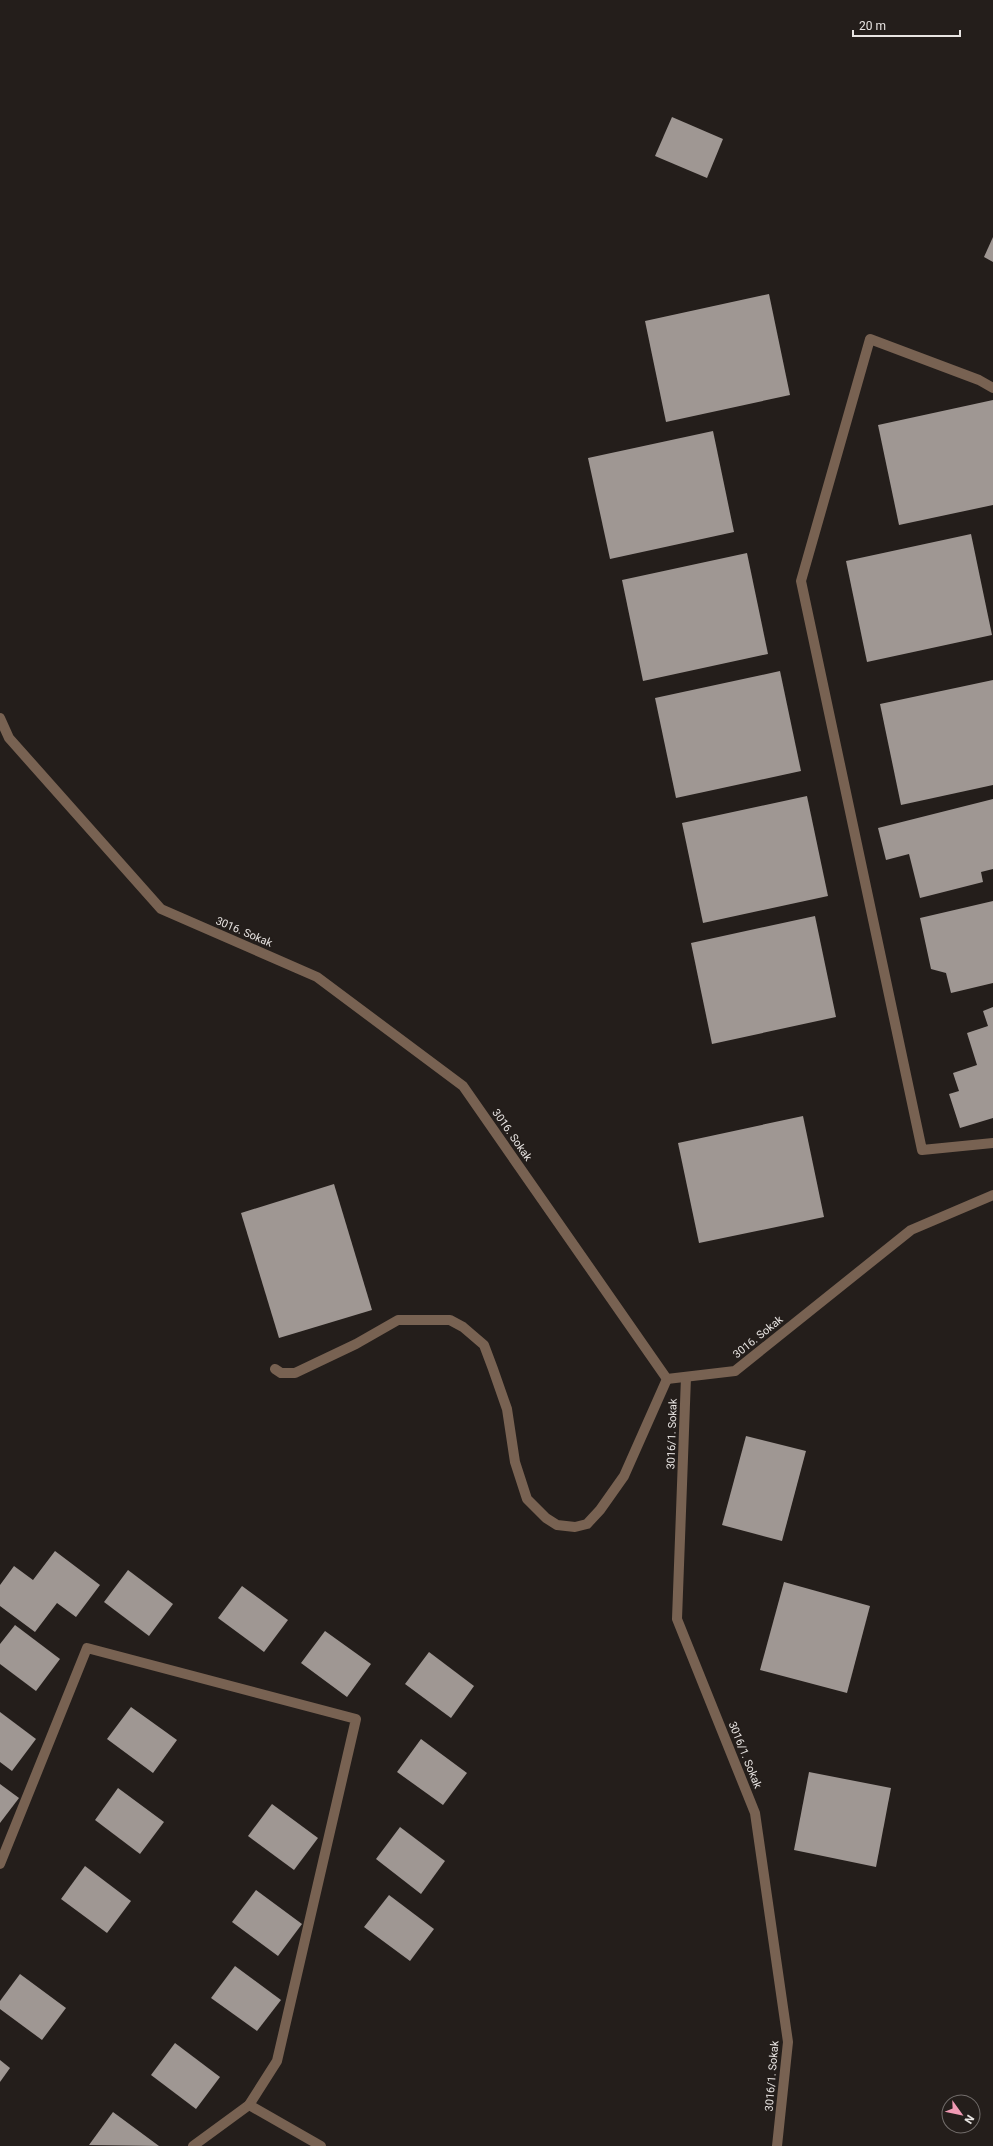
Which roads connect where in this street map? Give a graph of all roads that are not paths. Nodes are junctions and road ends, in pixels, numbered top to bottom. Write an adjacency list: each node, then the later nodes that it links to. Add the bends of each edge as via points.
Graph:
1 (993, 388): 3 (street, via 979,380 870,339 801,581 922,1150)
2 (0, 718): 7 (street, 3016. Sokak, via 10,738 161,909 317,977 463,1086)
3 (993, 1143)
4 (993, 1195): 6 (street, 3016. Sokak, via 911,1230 735,1371)
5 (275, 1369): 7 (street, via 281,1373 295,1373 356,1344 398,1320 450,1320 463,1327 484,1345 507,1409 515,1462 527,1499 557,1525 575,1527 587,1524 624,1476)
6 (686, 1377): 7 (street, 3016. Sokak); 12 (street, 3016/1. Sokak, via 677,1619 755,1813 788,2042)
7 (667, 1379)
8 (0, 1864): 9 (street, via 87,1648 356,1719 277,2061)
9 (249, 2105): 10 (street); 11 (street)
10 (193, 2146)
11 (321, 2146)
12 (778, 2146)

